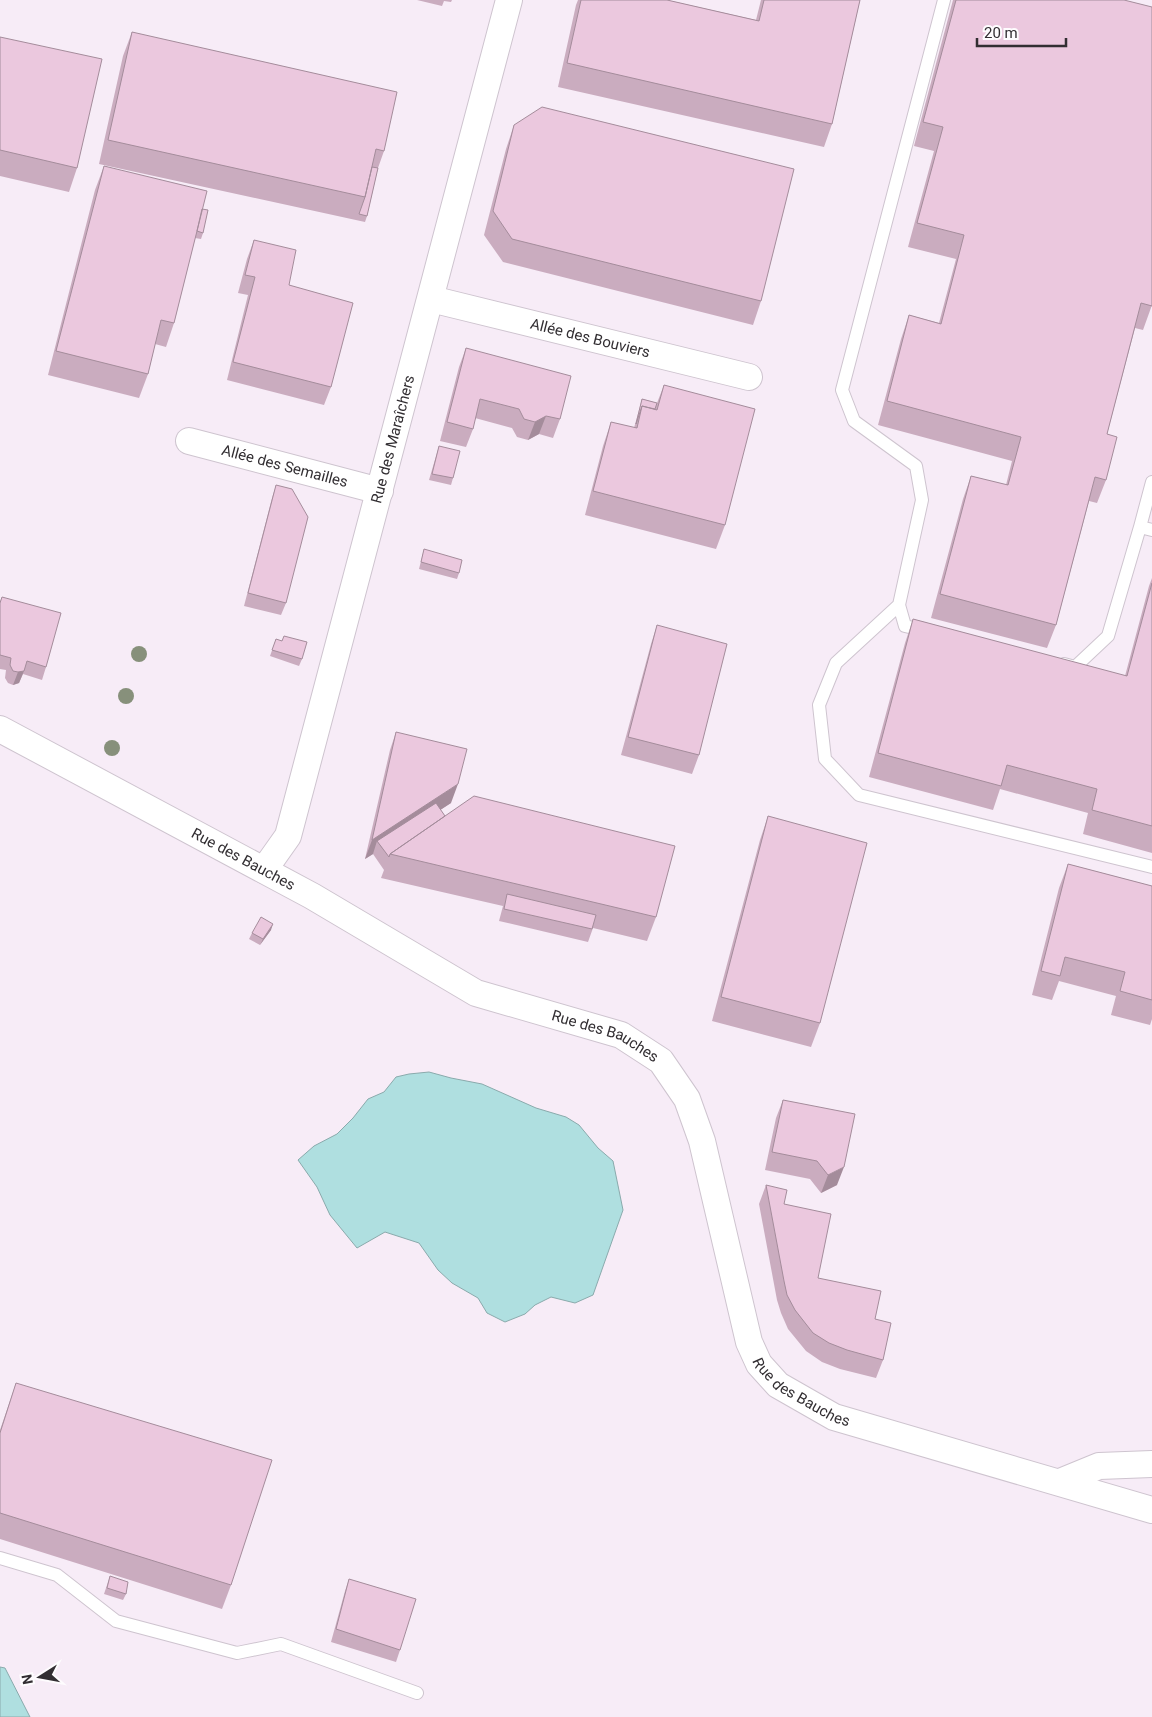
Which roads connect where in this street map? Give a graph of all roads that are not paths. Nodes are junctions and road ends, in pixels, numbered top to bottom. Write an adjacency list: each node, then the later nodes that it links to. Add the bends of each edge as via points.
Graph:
1 (509, 0): 3 (street, Rue des Maraîchers)
2 (944, 0): 9 (lane, via 842,390 854,421 916,466 922,500)
3 (431, 299): 4 (street, Allée des Bouviers); 7 (street, Rue des Maraîchers)
4 (749, 377)
5 (189, 441): 7 (street, Allée des Semailles)
6 (1152, 482): 8 (lane)
7 (380, 491): 14 (street, Rue des Maraîchers, via 288,836)
8 (1146, 529): 11 (lane, via 1108,636 1075,667)
9 (899, 605): 10 (lane, via 905,626); 13 (lane, via 836,663 819,705 825,759 859,795)
10 (943, 635)
11 (1056, 662)
12 (0, 728): 14 (street, Rue des Bauches)
13 (1152, 867)
14 (264, 870): 16 (street, Rue des Bauches, via 476,993 621,1035 661,1061 687,1099 702,1141 749,1342 759,1364 778,1385 834,1416)
15 (1152, 1464): 16 (street, via 1099,1466)
16 (1060, 1482): 17 (street, Rue des Bauches)
17 (1152, 1510)
18 (0, 1558): 19 (lane, via 56,1575 116,1621 237,1653 281,1644)
19 (417, 1693)

